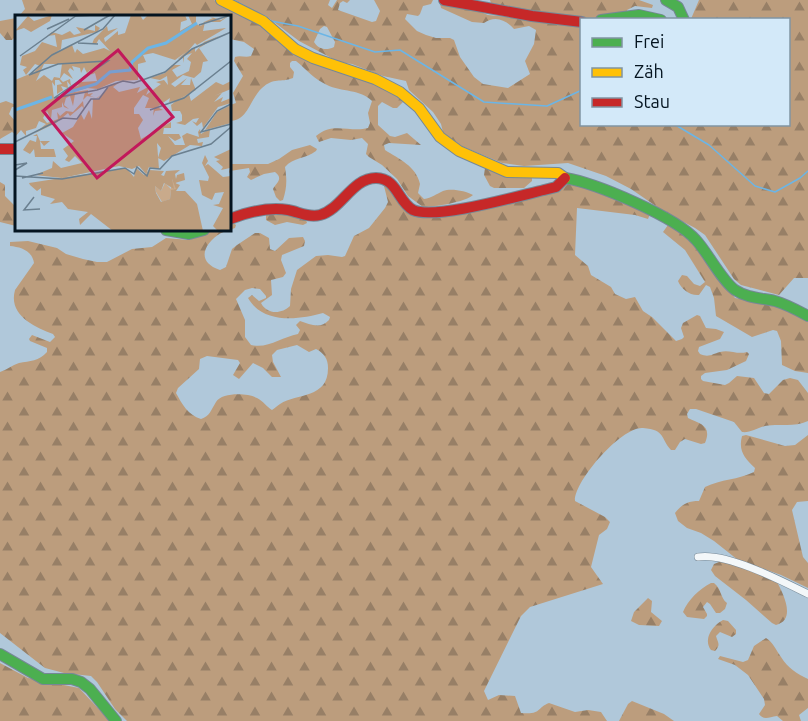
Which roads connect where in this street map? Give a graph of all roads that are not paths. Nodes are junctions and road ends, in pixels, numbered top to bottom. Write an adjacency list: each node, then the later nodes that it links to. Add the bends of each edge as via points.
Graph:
1 (221, 0): 10 (street, via 263,21 295,49 400,92 419,108 442,140 459,152 504,171 558,173)
2 (444, 0): 7 (street)
3 (666, 0): 6 (street)
4 (615, 18): 5 (street, via 644,14)
5 (655, 18)
6 (684, 18)
7 (580, 22)
8 (15, 148): 9 (street)
9 (0, 149)
10 (565, 178): 11 (street, via 556,187 423,213 409,207 391,182 373,178 320,215 279,210); 14 (street, via 585,183 679,226 693,237 736,291)
11 (231, 219)
12 (172, 231): 13 (street)
13 (200, 231)
14 (808, 316)
15 (698, 557): 16 (street, via 735,562)
16 (808, 594)
17 (0, 654): 18 (street, via 43,679 81,682)
18 (116, 721)

